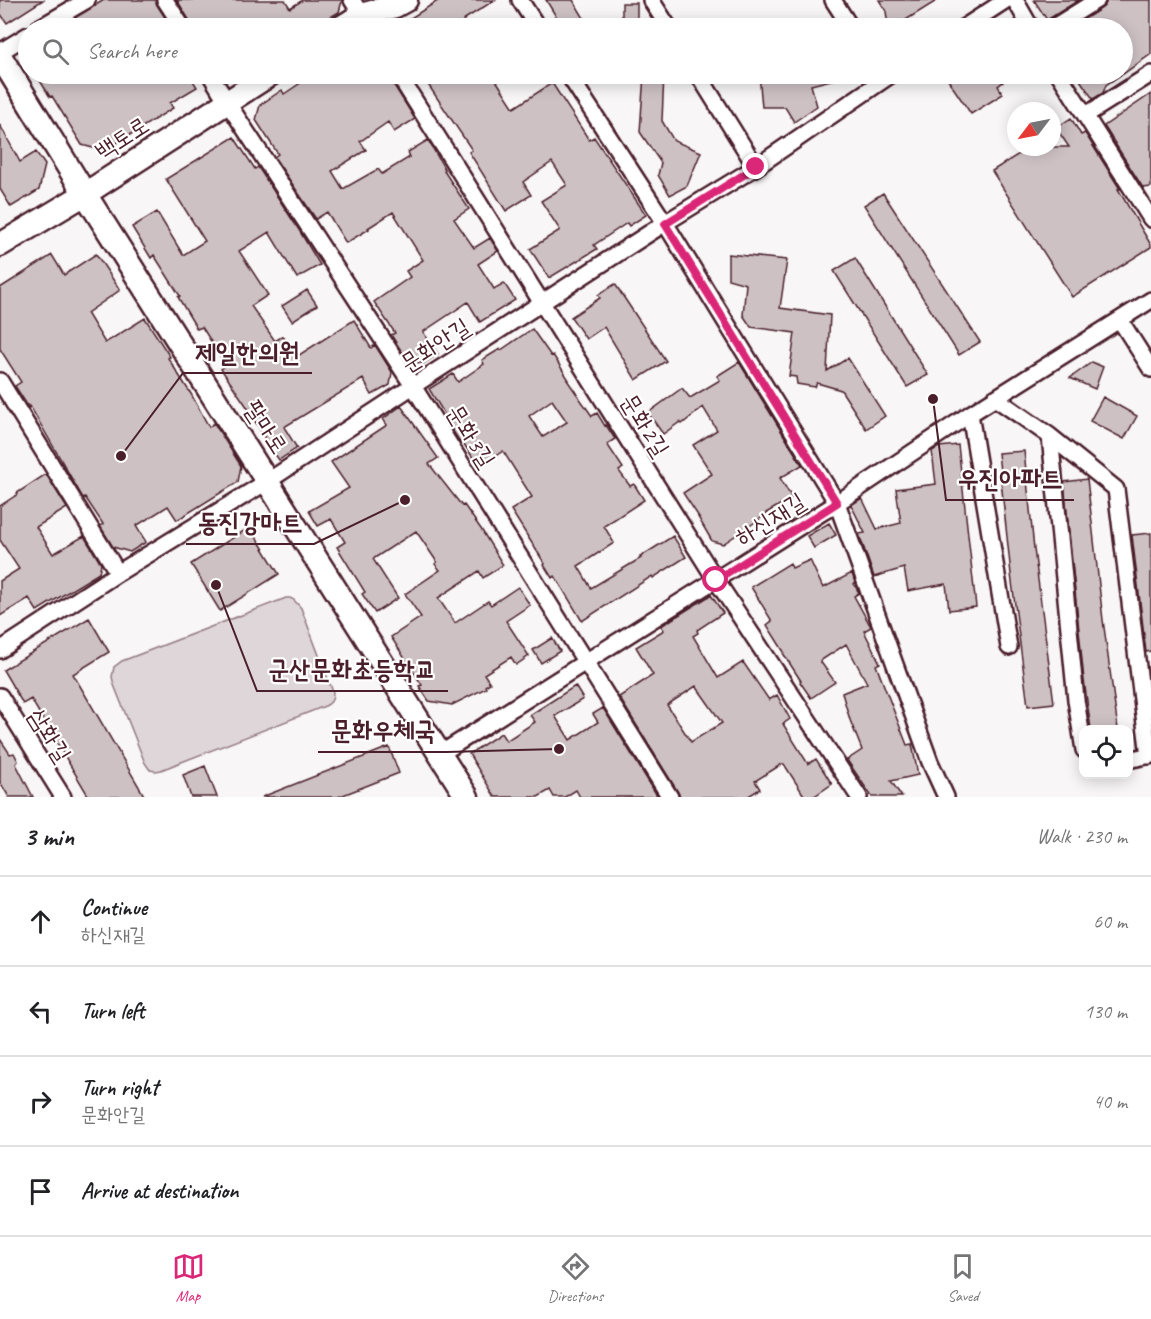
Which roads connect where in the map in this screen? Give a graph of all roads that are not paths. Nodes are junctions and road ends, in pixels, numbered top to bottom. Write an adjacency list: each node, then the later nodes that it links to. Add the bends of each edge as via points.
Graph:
1 (87, 0): 11 (street)
2 (165, 0): 12 (street)
3 (406, 0): 10 (street, via 395,6)
4 (520, 0): 13 (street)
5 (651, 0): 14 (street)
6 (833, 0): 15 (street)
7 (1006, 0): 16 (street)
8 (1015, 0): 17 (street)
9 (1097, 0): 18 (street)
10 (363, 11)
11 (56, 18)
12 (177, 18)
13 (532, 18)
14 (663, 18)
15 (845, 18)
16 (978, 18)
17 (1025, 18)
18 (1068, 18)
19 (18, 42): 20 (street)
20 (0, 54): 23 (street, 팔마로)
21 (1151, 74): 32 (street)
22 (18, 84): 34 (street, 팔마로)
23 (18, 84)
24 (216, 84): 31 (street, 문화3길)
25 (255, 84): 31 (street, 백토로)
26 (404, 84): 40 (street, 문화2길)
27 (574, 84): 37 (street)
28 (704, 84): 33 (street)
29 (872, 84): 33 (street, 문화안길)
30 (1065, 84): 32 (street)
31 (227, 102): 34 (street, 백토로); 44 (street, 문화3길)
32 (1086, 116): 35 (street)
33 (756, 167): 37 (street, 문화안길)
34 (85, 194): 38 (street, 백토로); 48 (street, 팔마로)
35 (1145, 198): 36 (street)
36 (1151, 219)
37 (665, 224): 40 (street, 문화안길); 49 (street)
38 (0, 245)
39 (1151, 300): 41 (street, 하신재길)
40 (542, 303): 44 (street, 문화안길); 51 (street, 문화2길)
41 (1120, 320): 42 (street); 45 (street, 하신재길)
42 (1151, 369)
43 (0, 381): 50 (street)
44 (413, 386): 48 (street, 문화안길); 54 (street, 문화3길)
45 (995, 398): 46 (street, 하신재길); 47 (street)
46 (970, 414): 49 (street, 하신재길); 52 (street)
47 (1050, 436): 56 (street); 58 (street, via 1116,489)
48 (268, 481): 50 (street, 문화안길); 57 (street, 팔마로)
49 (837, 503): 51 (street, 하신재길); 64 (street)
50 (118, 573): 53 (street, 문화안길)
51 (716, 580): 54 (street, 하신재길); 63 (street, 문화2길)
52 (1009, 647)
53 (0, 650)
54 (584, 662): 57 (street, 하신재길); 62 (street, 문화3길)
55 (0, 696): 60 (street, 삼화길)
56 (1080, 725)
57 (440, 754): 61 (street, 팔마로)
58 (1150, 755): 59 (street)
59 (1133, 759)
60 (63, 797)
61 (467, 797)
62 (670, 797)
63 (859, 797)
64 (946, 797)

